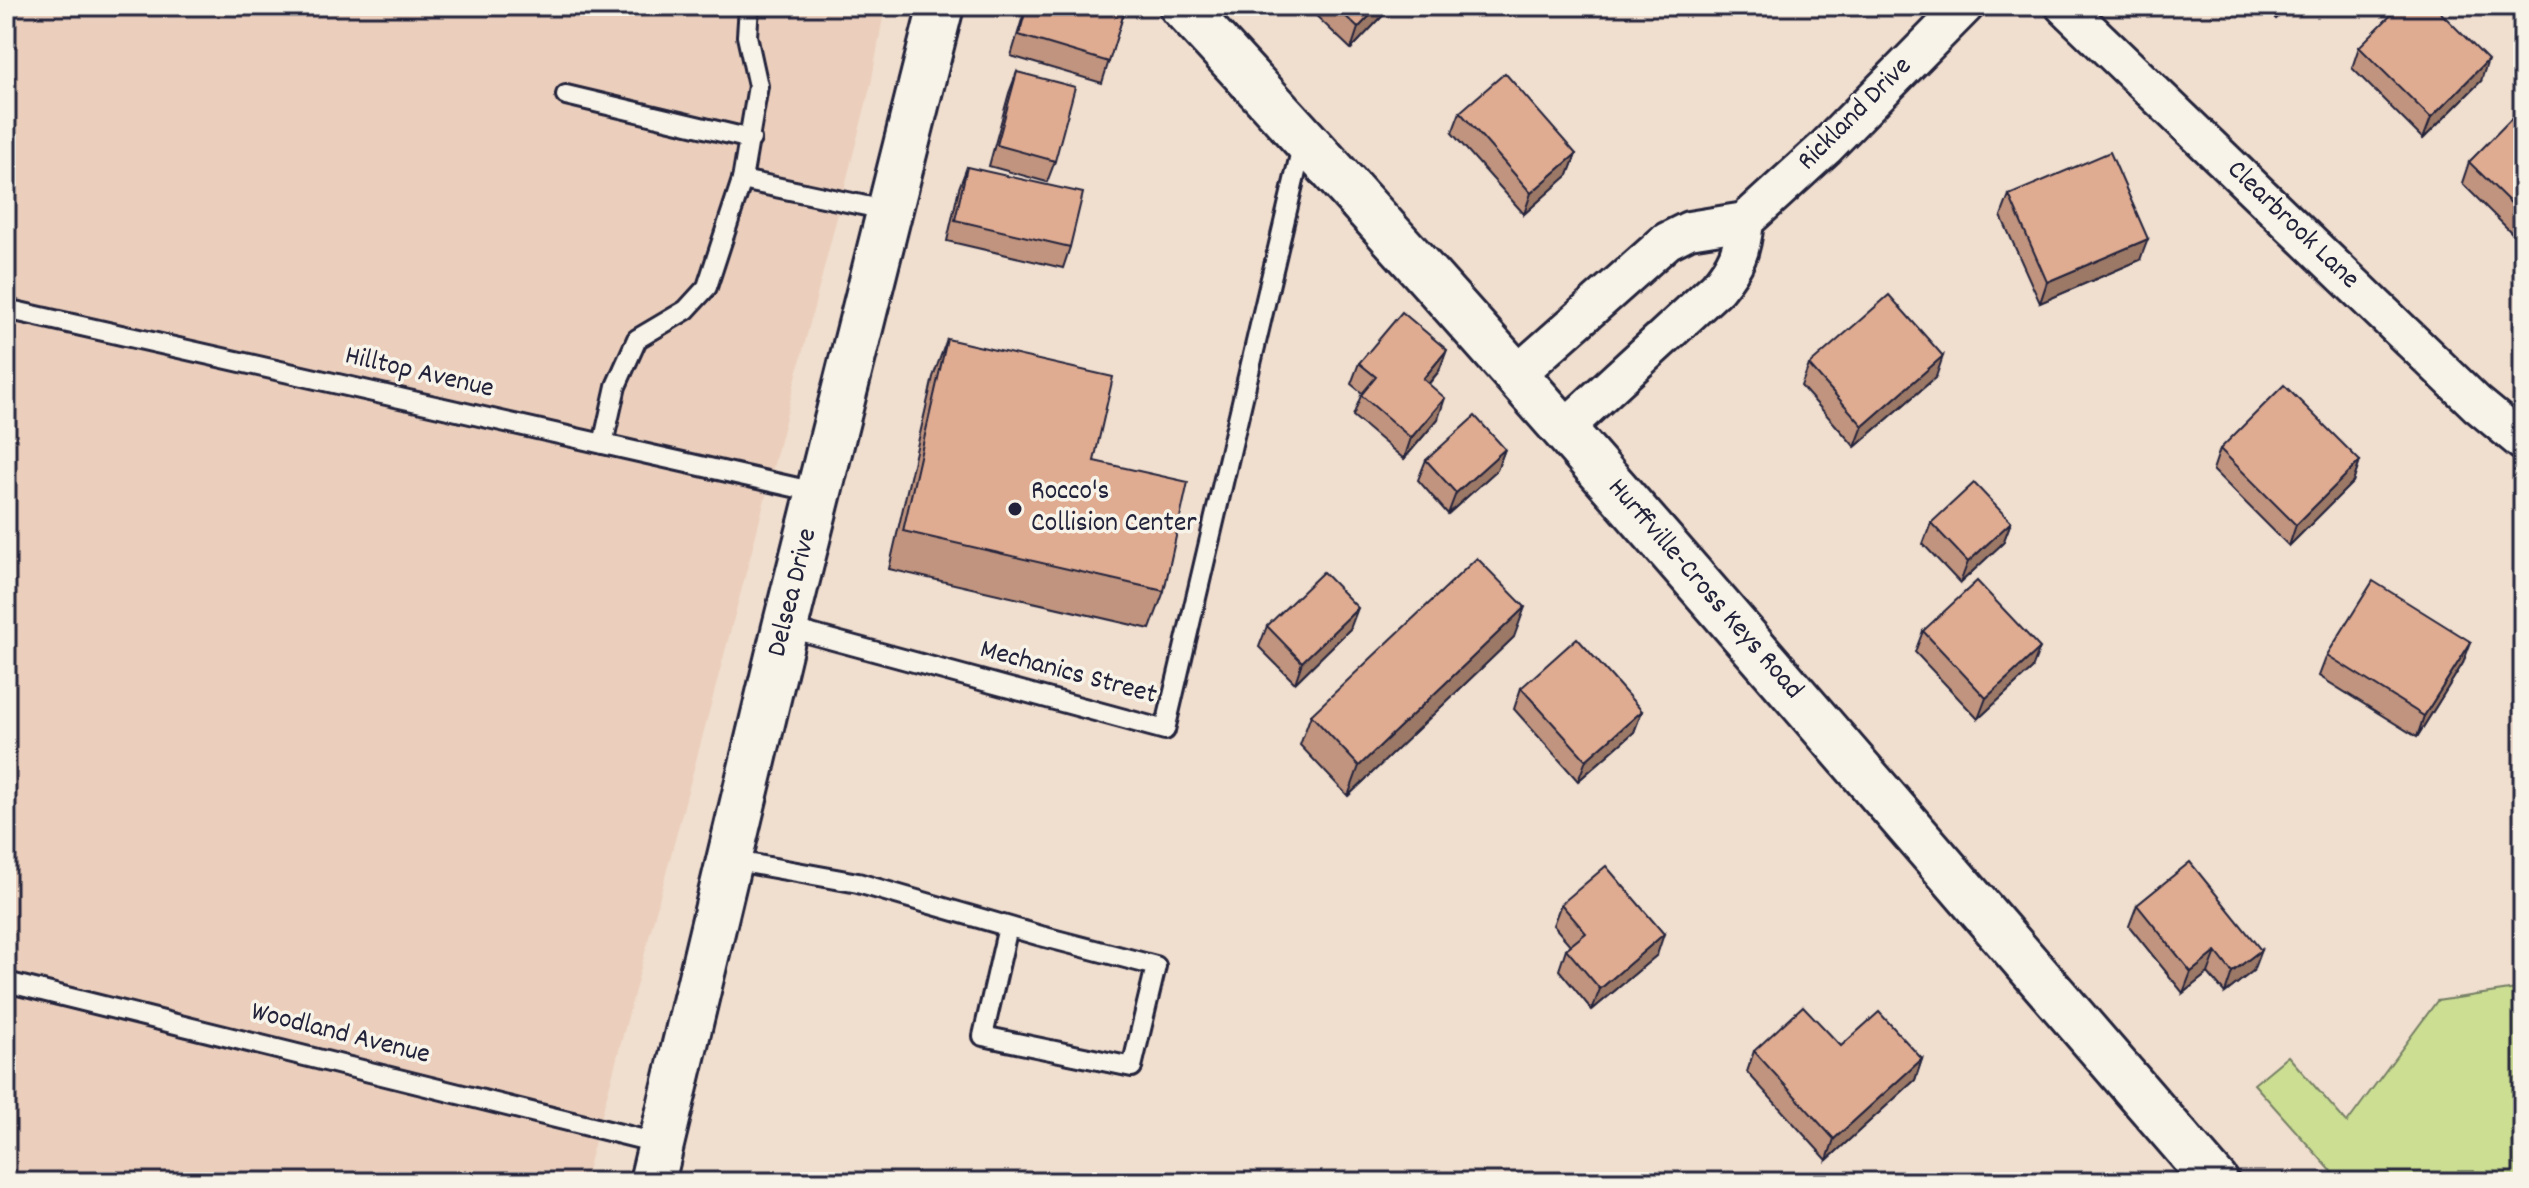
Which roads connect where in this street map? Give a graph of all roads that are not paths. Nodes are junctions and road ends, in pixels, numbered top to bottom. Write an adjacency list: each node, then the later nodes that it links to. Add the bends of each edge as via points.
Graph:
1 (749, 6): 8 (lane, via 747,36 758,86)
2 (941, 6): 10 (main road, Delsea Drive)
3 (1965, 6): 11 (street, Rickland Drive)
4 (2064, 6): 15 (street, Clearbrook Lane, via 2477,404)
5 (1195, 10): 7 (main road, Hurffville-Cross Keys Road)
6 (566, 95): 8 (lane)
7 (1305, 137): 13 (main road, Hurffville-Cross Keys Road); 18 (lane, Mechanics Street, via 1165,730)
8 (751, 139): 9 (lane)
9 (742, 180): 10 (lane); 16 (lane, via 707,287 686,310 637,339 616,386)
10 (890, 211): 17 (main road, Delsea Drive)
11 (1745, 221): 13 (street, via 1689,230 1667,241); 14 (street, via 1742,251 1717,288)
12 (6, 309): 16 (lane, Hilltop Avenue)
13 (1516, 375): 14 (main road, Hurffville-Cross Keys Road)
14 (1564, 429): 23 (main road, Hurffville-Cross Keys Road)
15 (2523, 442)
16 (603, 444): 17 (lane, Hilltop Avenue)
17 (820, 493): 18 (main road, Delsea Drive)
18 (785, 627): 19 (main road, Delsea Drive)
19 (730, 860): 20 (lane, via 858,883); 22 (main road, Delsea Drive)
20 (1008, 927): 20 (lane, via 1156,966 1132,1067 983,1036)
21 (6, 982): 22 (lane, Woodland Avenue)
22 (657, 1163)
23 (2216, 1182)

